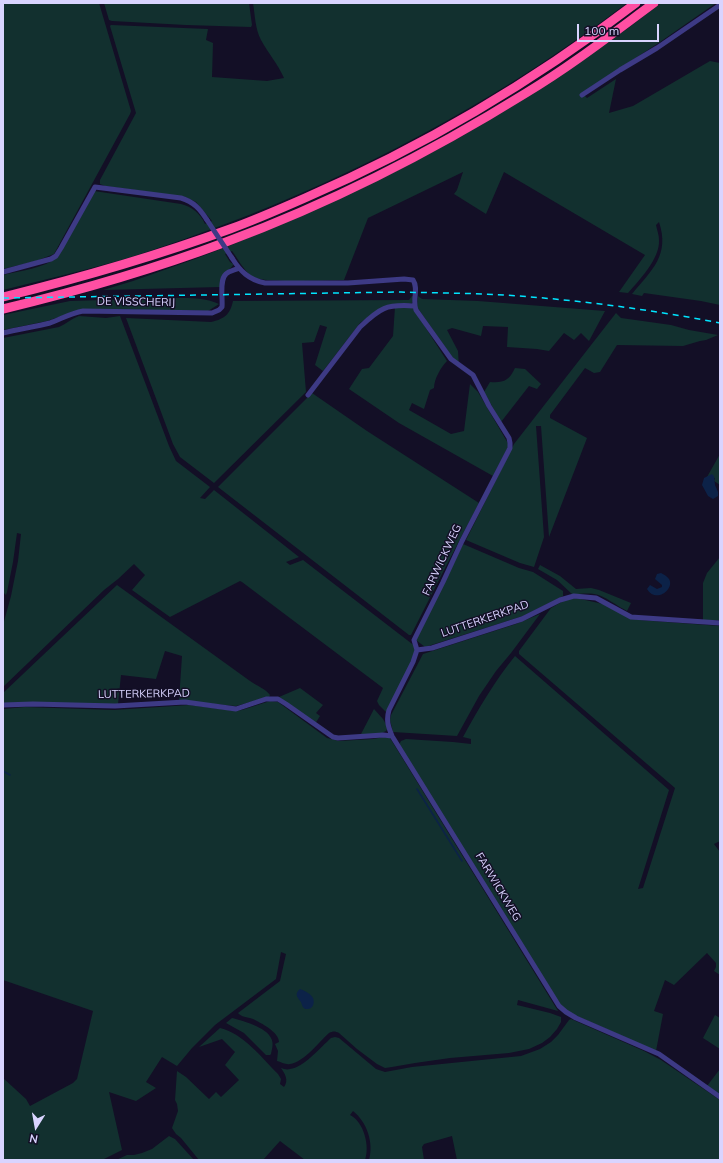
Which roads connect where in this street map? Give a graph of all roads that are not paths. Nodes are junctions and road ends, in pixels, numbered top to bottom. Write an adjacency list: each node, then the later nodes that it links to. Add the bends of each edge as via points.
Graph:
1 (636, 3): 7 (highway, via 543,69 487,104 389,159 333,186 231,229 112,268)
2 (654, 3): 9 (highway, via 528,92 410,160 340,195 227,242 162,264)
3 (720, 5): 4 (street)
4 (582, 95)
5 (239, 268): 6 (street, bridge, via 200,209 193,203 181,198 95,187 56,256); 8 (street, via 255,280 271,283 348,283 411,279 415,285); 10 (street, DE VISSCHERIJ, via 224,276 222,307 216,312 83,311 45,324)
6 (3, 272)
7 (3, 297)
8 (414, 306): 11 (street, via 385,307 370,317 360,326); 13 (street, FARWICKWEG, via 451,359 474,375 510,443 414,640)
9 (3, 309)
10 (3, 333)
11 (308, 395)
12 (720, 623): 13 (street, LUTTERKERKPAD, via 631,617 596,598 574,596 560,600 522,619 432,648)
13 (417, 650): 15 (street, FARWICKWEG, via 388,715 387,724)
14 (3, 705): 15 (street, LUTTERKERKPAD, via 115,706 185,702 236,709 266,699 274,699 333,737)
15 (392, 736): 16 (street, FARWICKWEG, via 560,1006 576,1018 659,1054)
16 (720, 1097)

